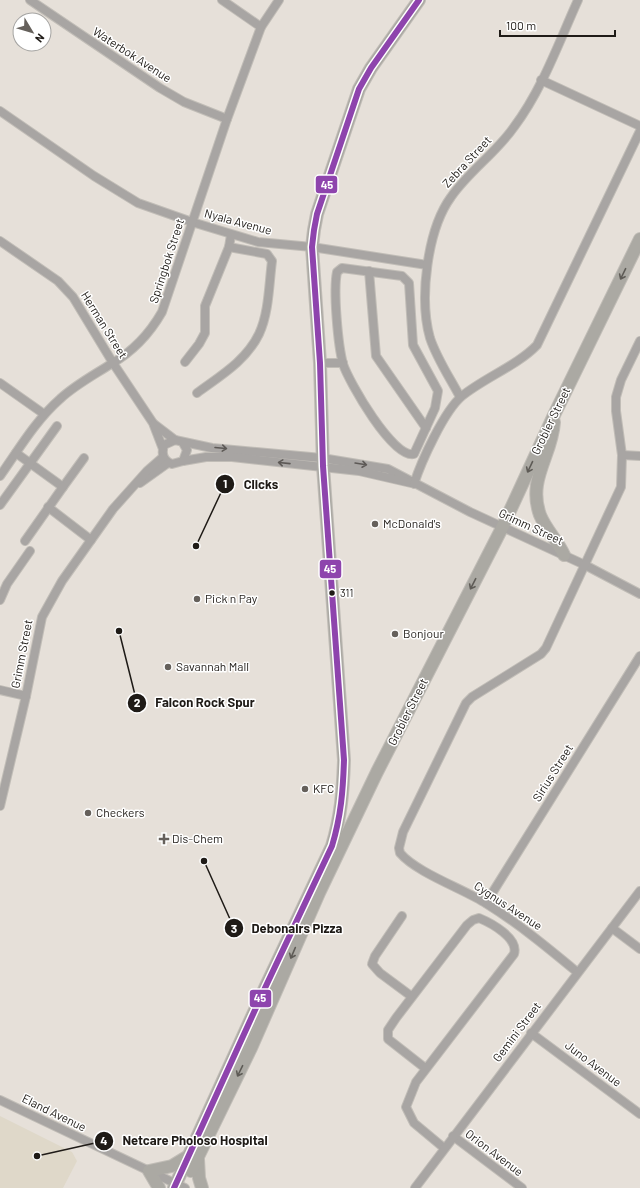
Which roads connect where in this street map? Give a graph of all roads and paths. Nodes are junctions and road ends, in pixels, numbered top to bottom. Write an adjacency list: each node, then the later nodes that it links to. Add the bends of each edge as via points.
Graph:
1 (30, 0): 9 (street, Waterbok Avenue, via 160,88 184,102)
2 (222, 0): 6 (street)
3 (279, 0): 6 (street, Springbok Street)
4 (578, 0): 7 (street, Zebra Street)
5 (416, 1): 16 (main road, via 359,89 317,214)
6 (261, 27): 9 (street, Springbok Street)
7 (541, 80): 10 (street); 18 (street, Zebra Street, via 514,128 445,205)
8 (0, 111): 12 (street, Nyala Avenue, via 125,196)
9 (227, 119): 12 (street, Springbok Street)
10 (640, 126)
11 (640, 131): 27 (street, via 537,345 522,358)
12 (192, 222): 13 (street, Nyala Avenue); 24 (street, Springbok Street, via 162,312 148,334)
13 (231, 235): 16 (street, Nyala Avenue, via 258,242); 17 (street)
14 (640, 239): 28 (main road, Grobler Street, one-way to 28)
15 (0, 240): 24 (street, Herman Street, via 68,290)
16 (312, 246): 18 (street, Nyala Avenue); 22 (main road)
17 (229, 248): 21 (street, via 205,306 205,332); 26 (street, via 267,254 271,257 264,320 260,333 246,354 230,370)
18 (427, 265): 27 (street, Zebra Street, via 426,308 430,336)
19 (369, 271): 23 (street, via 346,268 336,272 337,321); 32 (street, via 376,356); 32 (street, via 404,276 410,283 413,345 438,391 435,408)
20 (640, 341): 35 (street, via 621,380 616,397)
21 (185, 362)
22 (320, 363): 23 (street); 40 (main road)
23 (343, 363): 32 (street, via 366,407 399,449 414,454)
24 (113, 364): 29 (street, Springbok Street, via 62,397); 30 (street, Herman Street)
25 (0, 383): 29 (street)
26 (197, 393)
27 (460, 397): 43 (street, via 439,429)
28 (555, 413): 47 (main road, Grobler Street, one-way to 47); 51 (main road, via 554,434 538,474 536,494 543,520)
29 (44, 414): 34 (street, Springbok Street)
30 (153, 423): 33 (street, Herman Street); 37 (street, Herman Street)
31 (57, 426): 41 (street)
32 (426, 428)
33 (179, 441): 37 (street, via 167,442); 39 (street, via 187,450); 40 (street, Grimm Street, one-way to 40)
34 (16, 453): 41 (street); 42 (street, Springbok Street)
35 (622, 455): 36 (street); 52 (street, via 621,487)
36 (640, 456)
37 (165, 457): 39 (street, via 176,465); 48 (street, Grimm Street, via 113,509)
38 (84, 458): 44 (street)
39 (183, 461): 40 (street, Grimm Street, one-way to 39, via 232,457 206,457)
40 (322, 462): 43 (street, Grimm Street); 60 (main road, via 344,760 342,803)
41 (31, 464): 44 (street); 45 (street)
42 (0, 476)
43 (413, 483): 47 (street, Grimm Street)
44 (63, 487): 46 (street)
45 (0, 505)
46 (48, 507): 48 (street); 49 (street)
47 (502, 528): 51 (street, Grimm Street); 58 (main road, Grobler Street, one-way to 58)
48 (91, 540): 57 (street, Grimm Street, via 62,581 42,617)
49 (25, 541)
50 (30, 551): 54 (street, via 6,584)
51 (564, 555): 52 (street, Grimm Street)
52 (585, 565): 53 (street, Grimm Street); 62 (street, Cygnus Avenue, via 543,652 472,697 462,709 403,832 400,853 420,868)
53 (640, 594)
54 (0, 600)
55 (640, 656): 62 (street, Sirius Street)
56 (0, 690): 57 (street)
57 (26, 696): 59 (street, Grimm Street)
58 (377, 772): 60 (main road); 63 (main road, Grobler Street)
59 (0, 806)
60 (332, 846): 63 (main road, via 316,888); 75 (main road, Grobler Street, via 268,981)
61 (640, 891): 65 (street, Gemini Street)
62 (486, 903): 67 (street, Cygnus Avenue)
63 (314, 905): 75 (main road, Grobler Street, one-way to 75, via 251,1048)
64 (402, 916): 68 (street, via 372,964)
65 (612, 928): 66 (street); 67 (street, Gemini Street)
66 (640, 949)
67 (577, 972): 69 (street, Gemini Street)
68 (411, 996): 70 (street, via 387,1035 392,1043); 70 (street, via 473,920 479,918 486,921 513,943 515,950 512,957)
69 (531, 1033): 72 (street, Juno Avenue); 73 (street, Gemini Street)
70 (426, 1068): 74 (street, via 411,1090 406,1111 414,1123)
71 (0, 1100): 76 (street, Eland Avenue)
72 (640, 1114)
73 (452, 1136): 74 (street, Gemini Street); 81 (street, Orion Avenue)
74 (444, 1148): 80 (street, Gemini Street)
75 (194, 1156): 76 (main road, via 172,1166); 77 (main road, Grobler Street); 79 (main road)
76 (149, 1171): 77 (street, Eland Avenue); 78 (main road)
77 (180, 1187)
78 (159, 1188)
79 (202, 1188)
80 (415, 1188)
81 (522, 1188)

